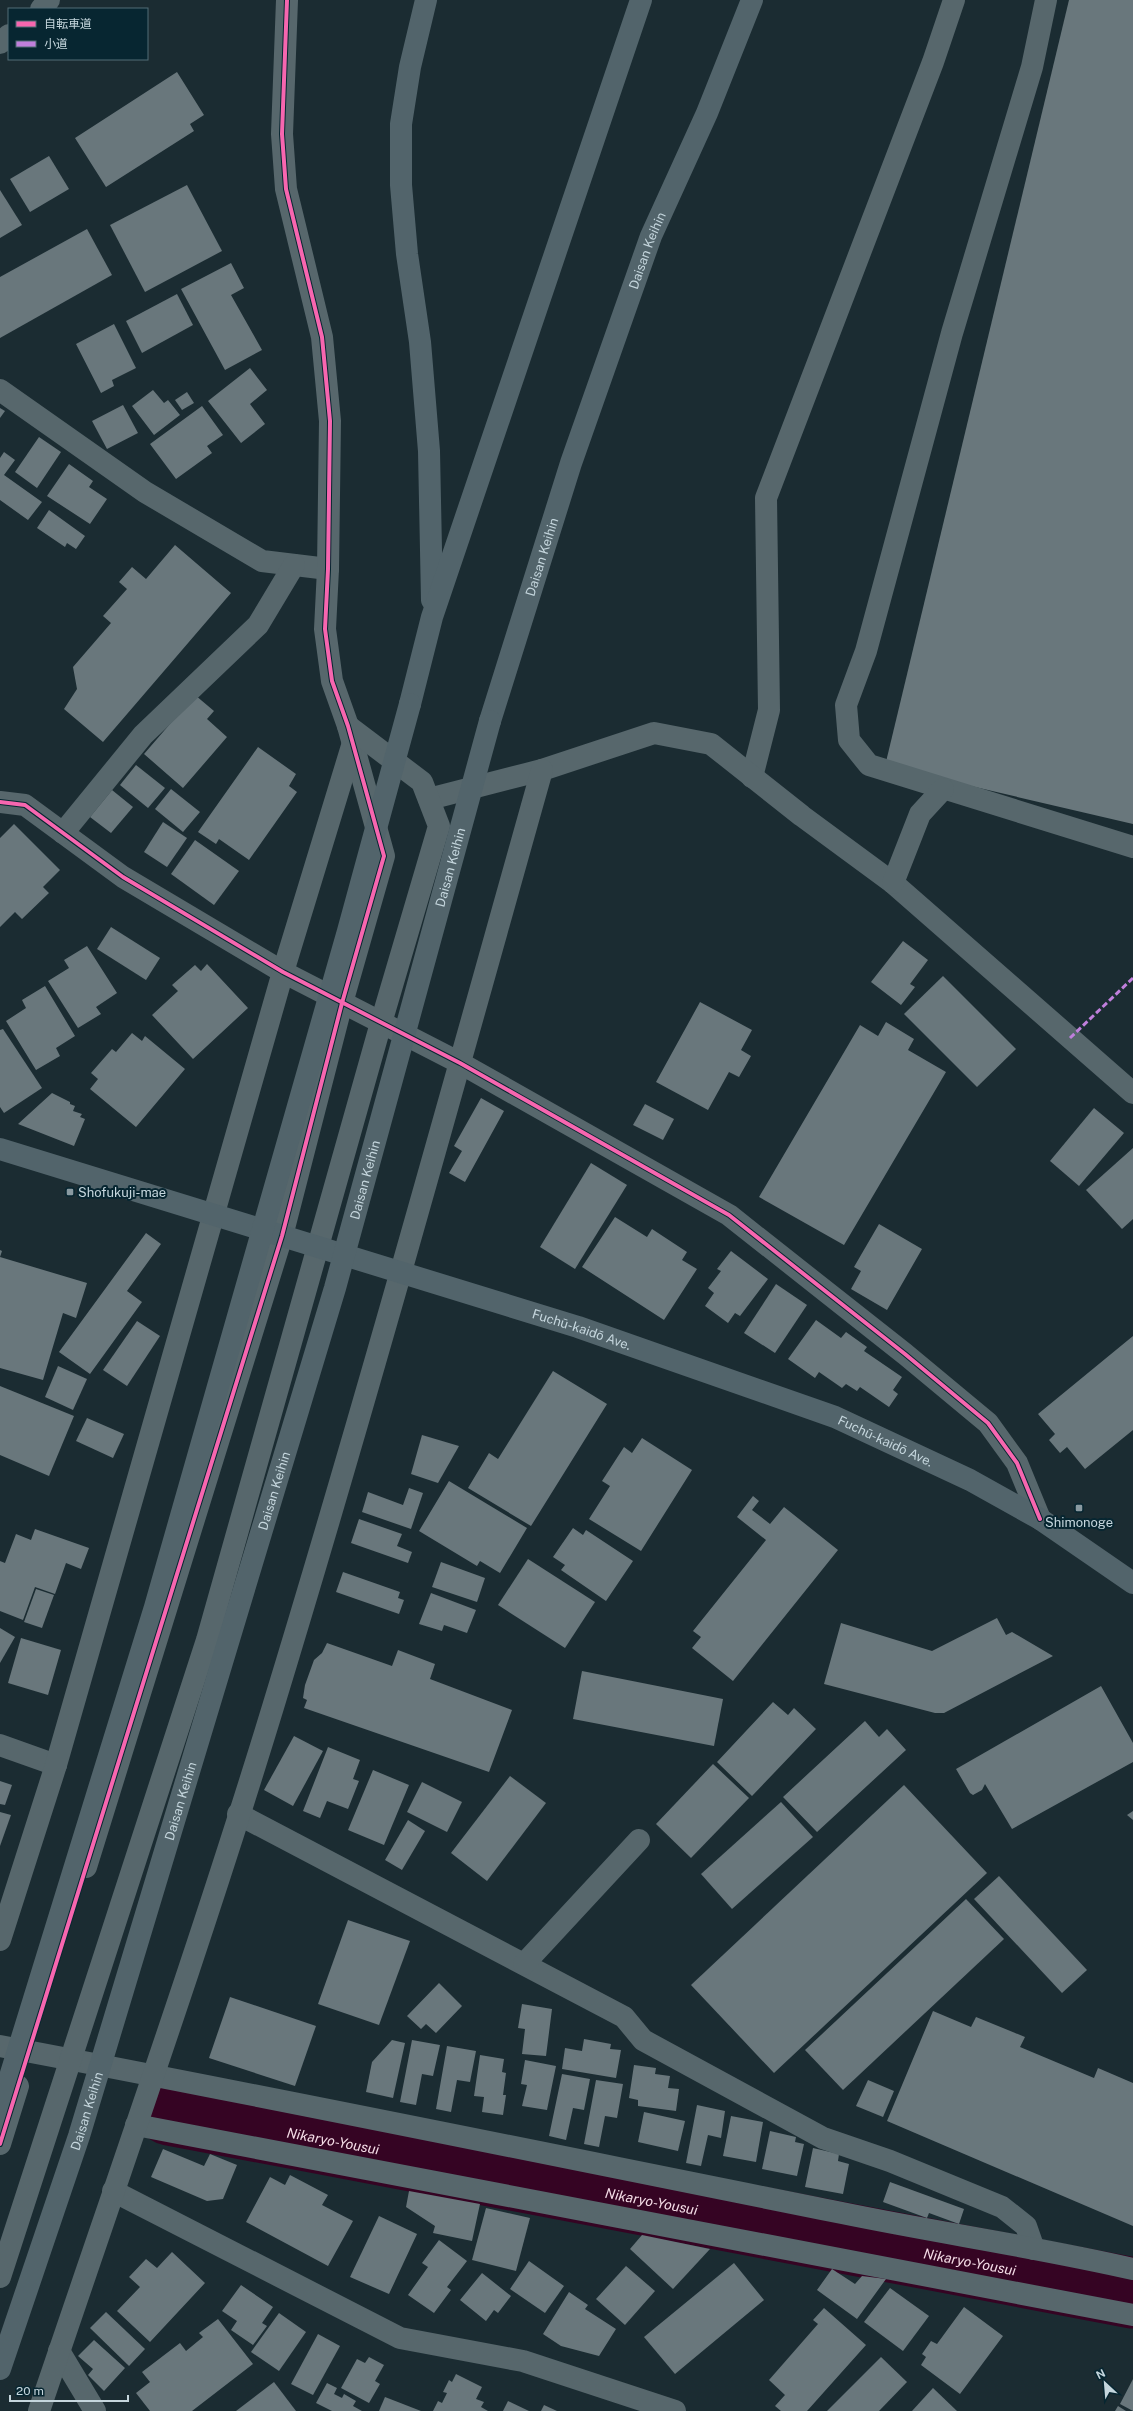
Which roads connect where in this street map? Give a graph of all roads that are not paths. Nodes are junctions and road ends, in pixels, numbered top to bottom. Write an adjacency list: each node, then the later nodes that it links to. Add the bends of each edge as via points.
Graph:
1 (49, 0): 8 (street)
2 (287, 0): 13 (street, via 282,134 286,181 322,337 330,421)
3 (426, 0): 14 (highway, via 410,67 401,124 401,185 407,254 420,342 429,451)
4 (641, 0): 14 (highway)
5 (752, 0): 55 (highway, Daisan Keihin, bridge, via 707,113 652,236 571,463 490,721 335,1288 79,2136)
6 (954, 0): 17 (street, via 933,62 766,498 769,710)
7 (1046, 0): 18 (street, via 1032,67 952,333 866,652 846,705 849,740 870,765)
8 (42, 8)
9 (8, 36): 10 (street)
10 (0, 42)
11 (0, 390): 12 (street, via 145,492 262,561)
12 (294, 565): 13 (street); 21 (street, via 258,625 143,735)
13 (328, 570): 15 (street, via 325,629 332,681)
14 (432, 618): 46 (highway, bridge, via 348,931 155,1607)
15 (350, 736): 19 (street, via 422,782); 24 (street); 25 (street, via 384,856)
16 (542, 770): 17 (street, via 654,733 711,744); 19 (street); 27 (street)
17 (752, 777): 23 (street)
18 (943, 789): 22 (street); 23 (street, via 920,814)
19 (429, 799): 26 (street, via 439,826)
20 (0, 802): 21 (street, via 25,805)
21 (63, 833): 24 (street, via 123,877)
22 (1133, 847)
23 (893, 883): 28 (street)
24 (283, 972): 25 (street); 30 (street)
25 (342, 1003): 26 (street); 31 (street)
26 (381, 1023): 27 (street); 32 (street)
27 (460, 1063): 33 (street); 34 (street, via 730,1215 988,1423 1017,1463)
28 (1133, 1093)
29 (0, 1149): 30 (highway, Fuchū-kaidō Ave.)
30 (214, 1216): 31 (highway, Fuchū-kaidō Ave.); 37 (street)
31 (282, 1236): 32 (highway, Fuchū-kaidō Ave.); 43 (street)
32 (318, 1247): 33 (highway, Fuchū-kaidō Ave.); 44 (street, via 207,1640)
33 (402, 1272): 34 (highway, Fuchū-kaidō Ave., via 578,1327 835,1417 970,1480); 38 (street, via 274,1703)
34 (1040, 1519): 35 (highway, Fuchū-kaidō Ave.)
35 (1133, 1583)
36 (0, 1745): 37 (street)
37 (56, 1765): 40 (street)
38 (238, 1814): 41 (street); 45 (street)
39 (639, 1840): 41 (street)
40 (0, 1940)
41 (524, 1964): 50 (street, via 624,2017 643,2040 823,2138 890,2161 1002,2207 1026,2226)
42 (0, 2046): 43 (street)
43 (28, 2051): 44 (street); 48 (street)
44 (70, 2059): 45 (street); 52 (street)
45 (154, 2074): 47 (street); 50 (street, via 838,2213)
46 (0, 2110)
47 (136, 2125): 49 (street); 53 (street)
48 (0, 2144)
49 (113, 2191): 54 (street); 58 (street, via 400,2338 524,2361)
50 (1034, 2249): 51 (street)
51 (1133, 2269)
52 (0, 2277)
53 (1133, 2315)
54 (60, 2351): 56 (street); 57 (street)
55 (0, 2368)
56 (40, 2411)
57 (95, 2411)
58 (675, 2411)

